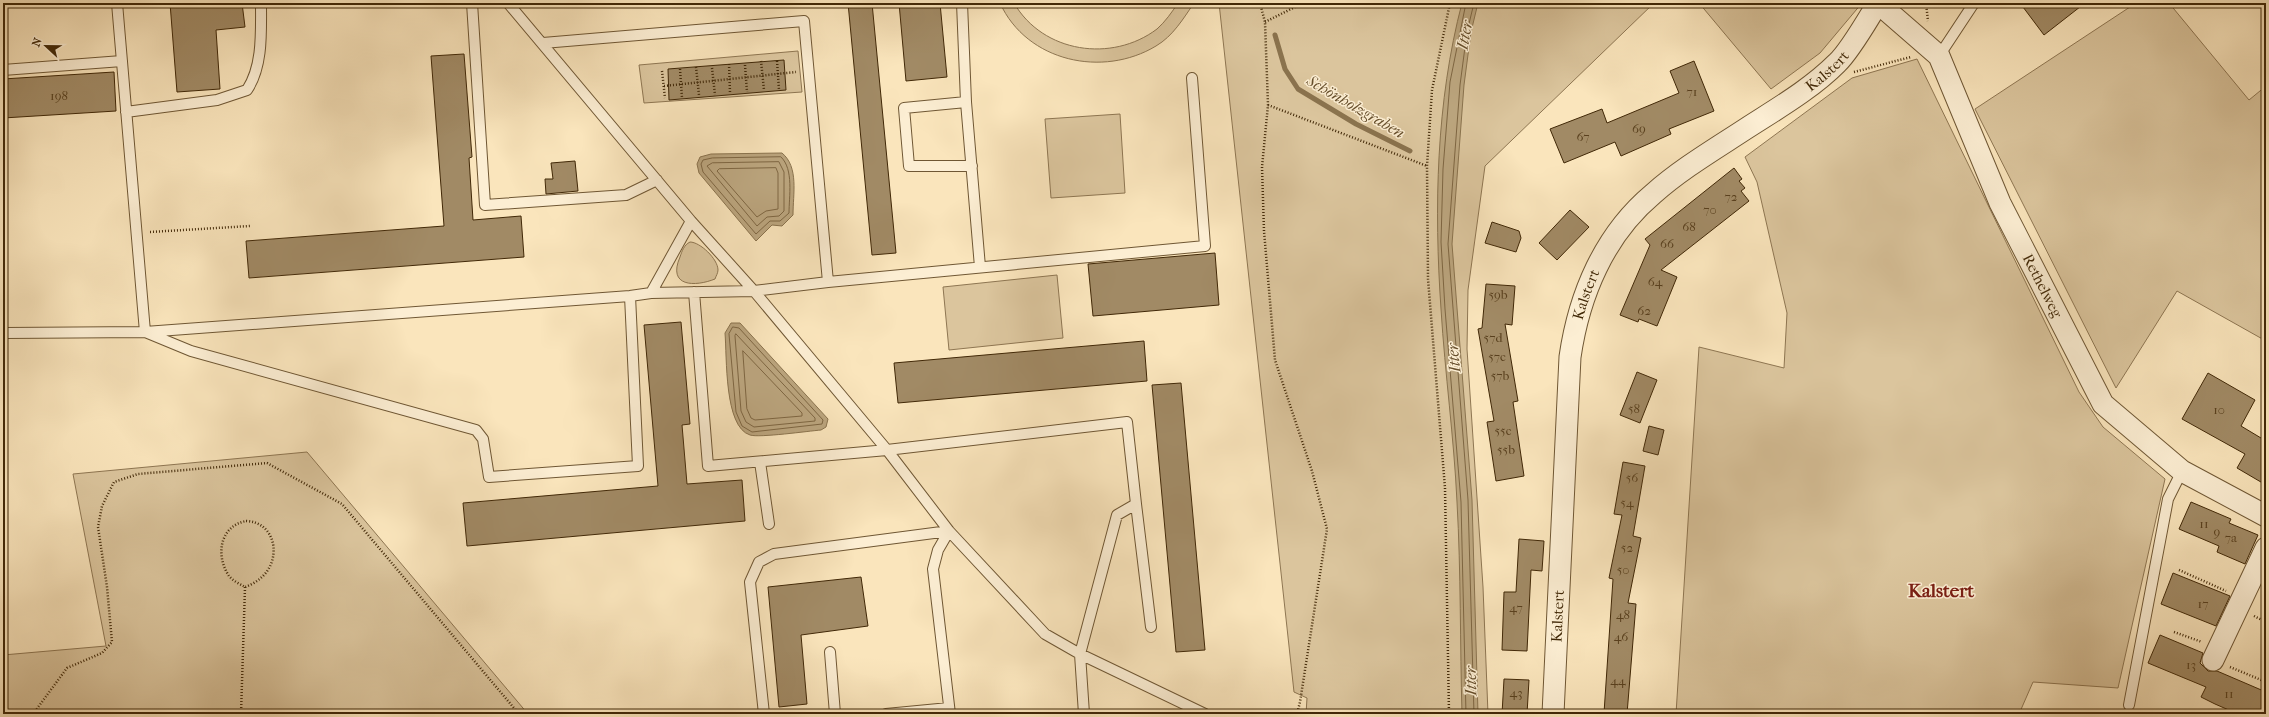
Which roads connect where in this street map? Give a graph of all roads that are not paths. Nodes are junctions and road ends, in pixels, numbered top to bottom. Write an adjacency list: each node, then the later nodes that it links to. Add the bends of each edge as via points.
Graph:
1 (117, 3): 10 (lane)
2 (261, 3): 14 (lane, via 261,36 256,72 247,90 217,100)
3 (472, 3): 16 (lane, via 485,205 626,195)
4 (508, 3): 8 (lane)
5 (962, 3): 13 (lane)
6 (1878, 3): 9 (street, Rethelweg); 45 (street, Kalstert, via 1838,62 1792,100 1712,151 1652,194 1624,223 1602,256 1586,290 1574,326 1570,357)
7 (1974, 3): 9 (lane)
8 (543, 43): 16 (lane); 19 (lane, via 804,22)
9 (1935, 53): 28 (street, Rethelweg, via 2000,203 2103,404)
10 (122, 61): 11 (lane); 14 (lane)
11 (3, 70)
12 (1192, 78): 18 (lane, via 1205,246)
13 (966, 102): 15 (lane); 15 (lane, via 904,108 909,166)
14 (126, 112): 24 (lane)
15 (972, 166): 18 (lane)
16 (657, 180): 17 (lane)
17 (691, 221): 20 (lane); 22 (lane)
18 (980, 267): 19 (lane)
19 (828, 282): 20 (lane)
20 (754, 291): 21 (lane); 26 (lane)
21 (694, 292): 22 (lane); 27 (lane, via 708,466)
22 (651, 293): 23 (lane)
23 (630, 296): 24 (lane); 24 (lane, via 638,466 489,477 483,439 476,430 191,351)
24 (145, 332): 25 (lane)
25 (5, 333)
26 (888, 450): 27 (lane); 29 (lane, via 1127,422); 32 (lane)
27 (760, 462): 31 (lane)
28 (2182, 471): 30 (street, Rethelweg); 38 (lane, via 2168,499)
29 (1136, 504): 34 (lane); 36 (lane, via 1117,515)
30 (2266, 516)
31 (769, 524)
32 (949, 531): 36 (lane, via 1046,634); 39 (lane, via 938,550 933,569); 40 (lane, via 774,554 759,562 750,582)
33 (2266, 548): 37 (street)
34 (1151, 627)
35 (830, 652): 41 (lane)
36 (1080, 654): 43 (lane); 44 (lane)
37 (2216, 654)
38 (2129, 705)
39 (950, 711): 42 (lane)
40 (764, 714)
41 (835, 714)
42 (886, 714)
43 (1084, 714)
44 (1205, 714)
45 (1553, 714)

